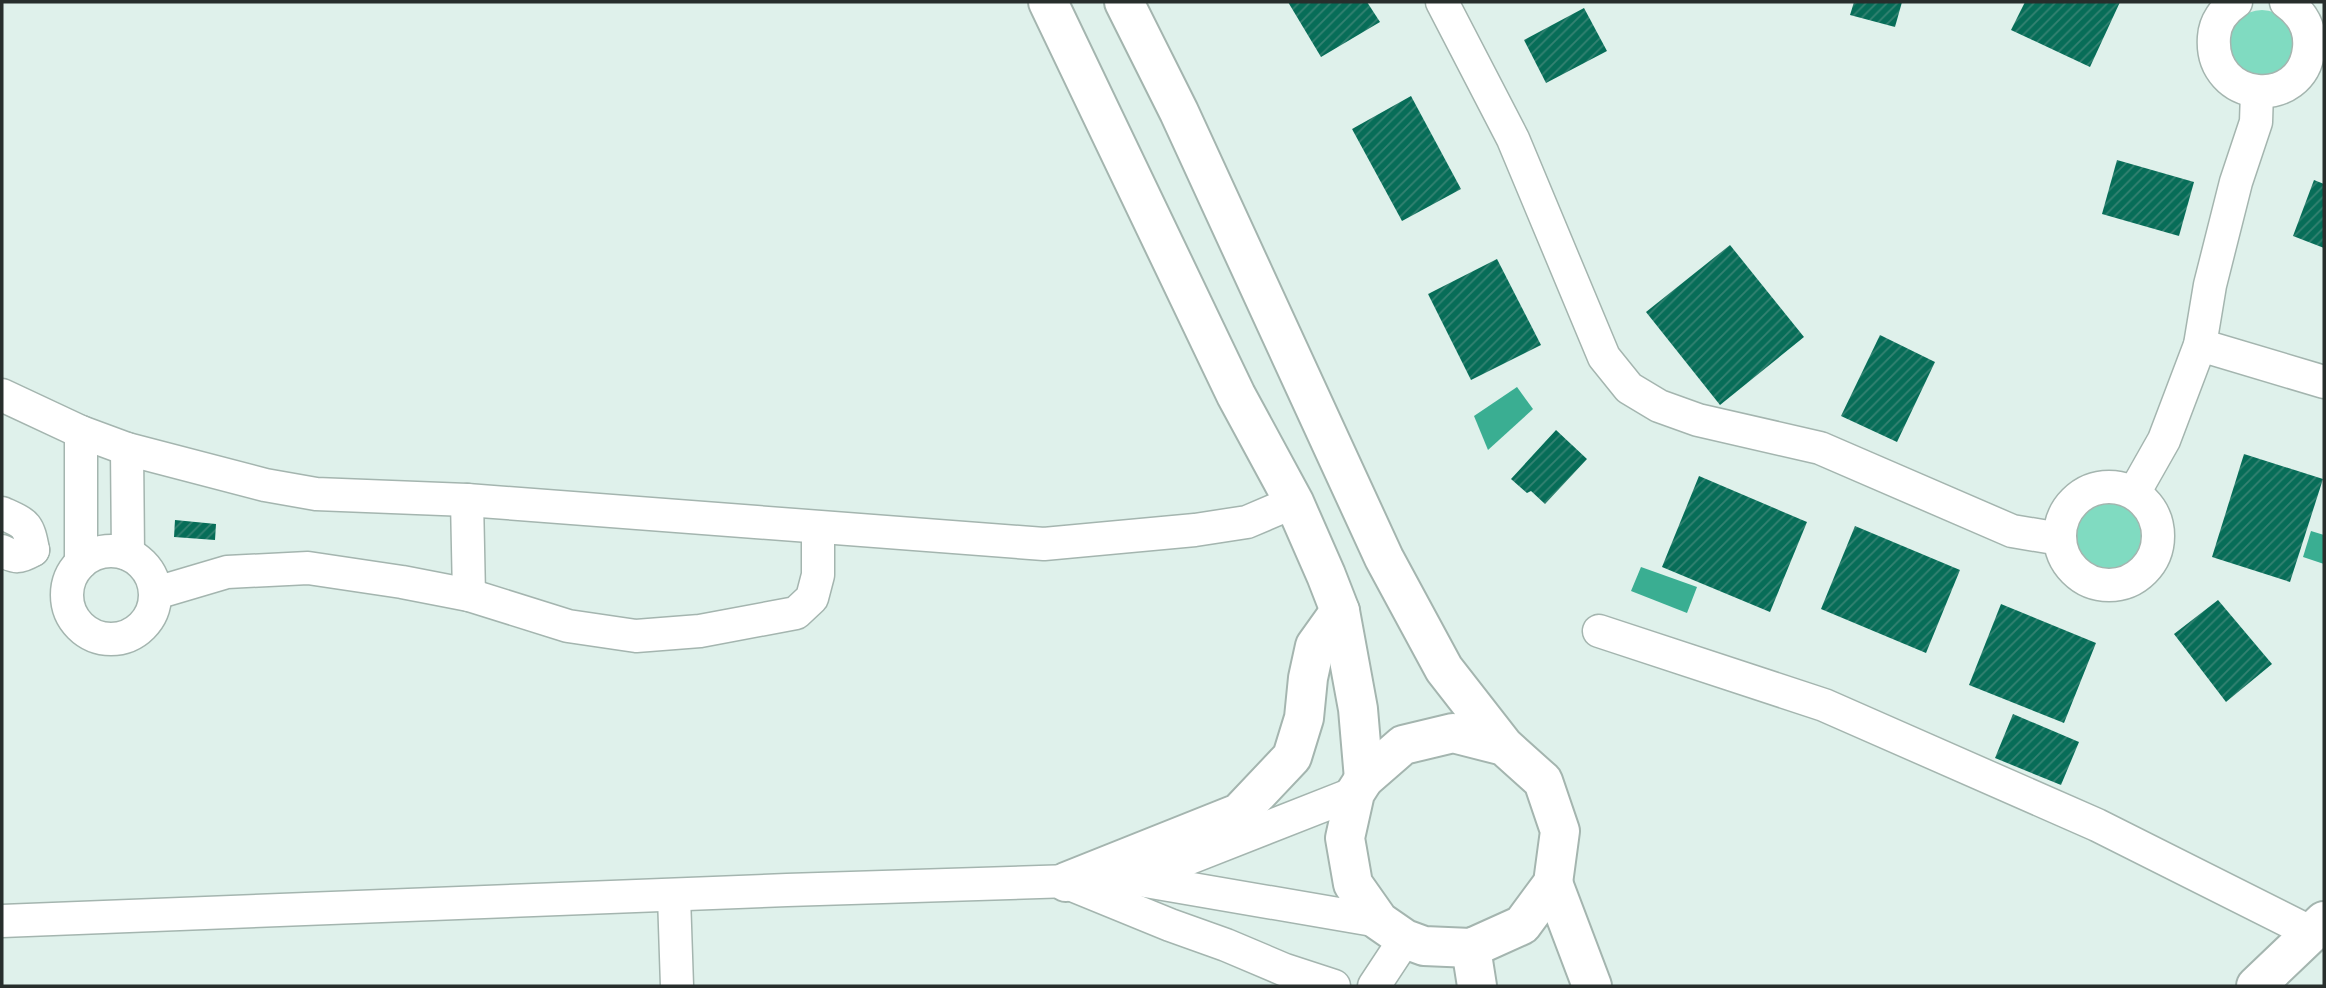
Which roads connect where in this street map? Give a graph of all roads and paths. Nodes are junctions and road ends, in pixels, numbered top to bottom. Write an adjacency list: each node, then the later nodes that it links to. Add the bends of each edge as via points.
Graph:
1 (1048, 2): 14 (street, via 1236,395)
2 (1124, 2): 25 (street, via 1384,558 1444,669)
3 (1442, 2): 17 (street, via 1513,139 1604,357 1629,388 1659,406 1698,420 1820,448 2012,531)
4 (2234, 2): 6 (street, via 2214,30 2217,64 2241,88)
5 (2286, 2): 6 (street, via 2305,22 2310,38 2308,55 2302,71 2290,83)
6 (2257, 92): 7 (street, via 2256,122 2210,285)
7 (2200, 345): 8 (street); 12 (street, via 2164,440)
8 (2324, 382)
9 (2, 395): 10 (street)
10 (81, 432): 11 (street); 20 (street)
11 (127, 449): 13 (street, via 316,494); 19 (street)
12 (2134, 493): 17 (street, via 2105,487 2077,498 2061,524); 17 (street, via 2147,504 2158,535 2148,567 2135,578 2102,585 2086,580 2064,555)
13 (467, 500): 16 (street); 22 (street)
14 (1294, 502): 16 (street, via 1247,522 1044,544); 23 (street)
15 (2, 513): 18 (street, via 29,529)
16 (818, 528): 22 (street, via 818,575 812,598 796,613 700,631 636,636 568,626)
17 (2060, 539)
18 (17, 551): 20 (street)
19 (128, 554): 20 (street, via 103,551); 21 (street, via 148,569)
20 (77, 568): 21 (street, via 67,597 70,610 75,621 94,636 120,639 143,627)
21 (156, 593): 22 (street, via 227,572 308,568)
22 (469, 595)
23 (1340, 611): 26 (street, via 1358,709); 28 (street, via 1315,646 1304,718 1292,757 1239,813)
24 (1599, 631): 32 (street, via 1824,705)
25 (1504, 746): 26 (street, via 1453,733 1403,745); 29 (street, via 1543,781 1560,831)
26 (1360, 786): 27 (street); 33 (street, via 1345,838 1353,884)
27 (1134, 879): 28 (street); 33 (street)
28 (1066, 882): 30 (street); 36 (street)
29 (1553, 883): 34 (street, via 1522,925); 39 (street)
30 (674, 896): 31 (street); 35 (street)
31 (2, 921)
32 (2318, 927): 40 (street)
33 (1392, 930): 34 (street, via 1424,946); 37 (street)
34 (1471, 948): 38 (street)
35 (677, 986)
36 (1334, 986)
37 (1374, 986)
38 (1477, 986)
39 (1592, 986)
40 (2256, 986)
41 (2267, 986): 42 (street)
42 (2293, 986)

